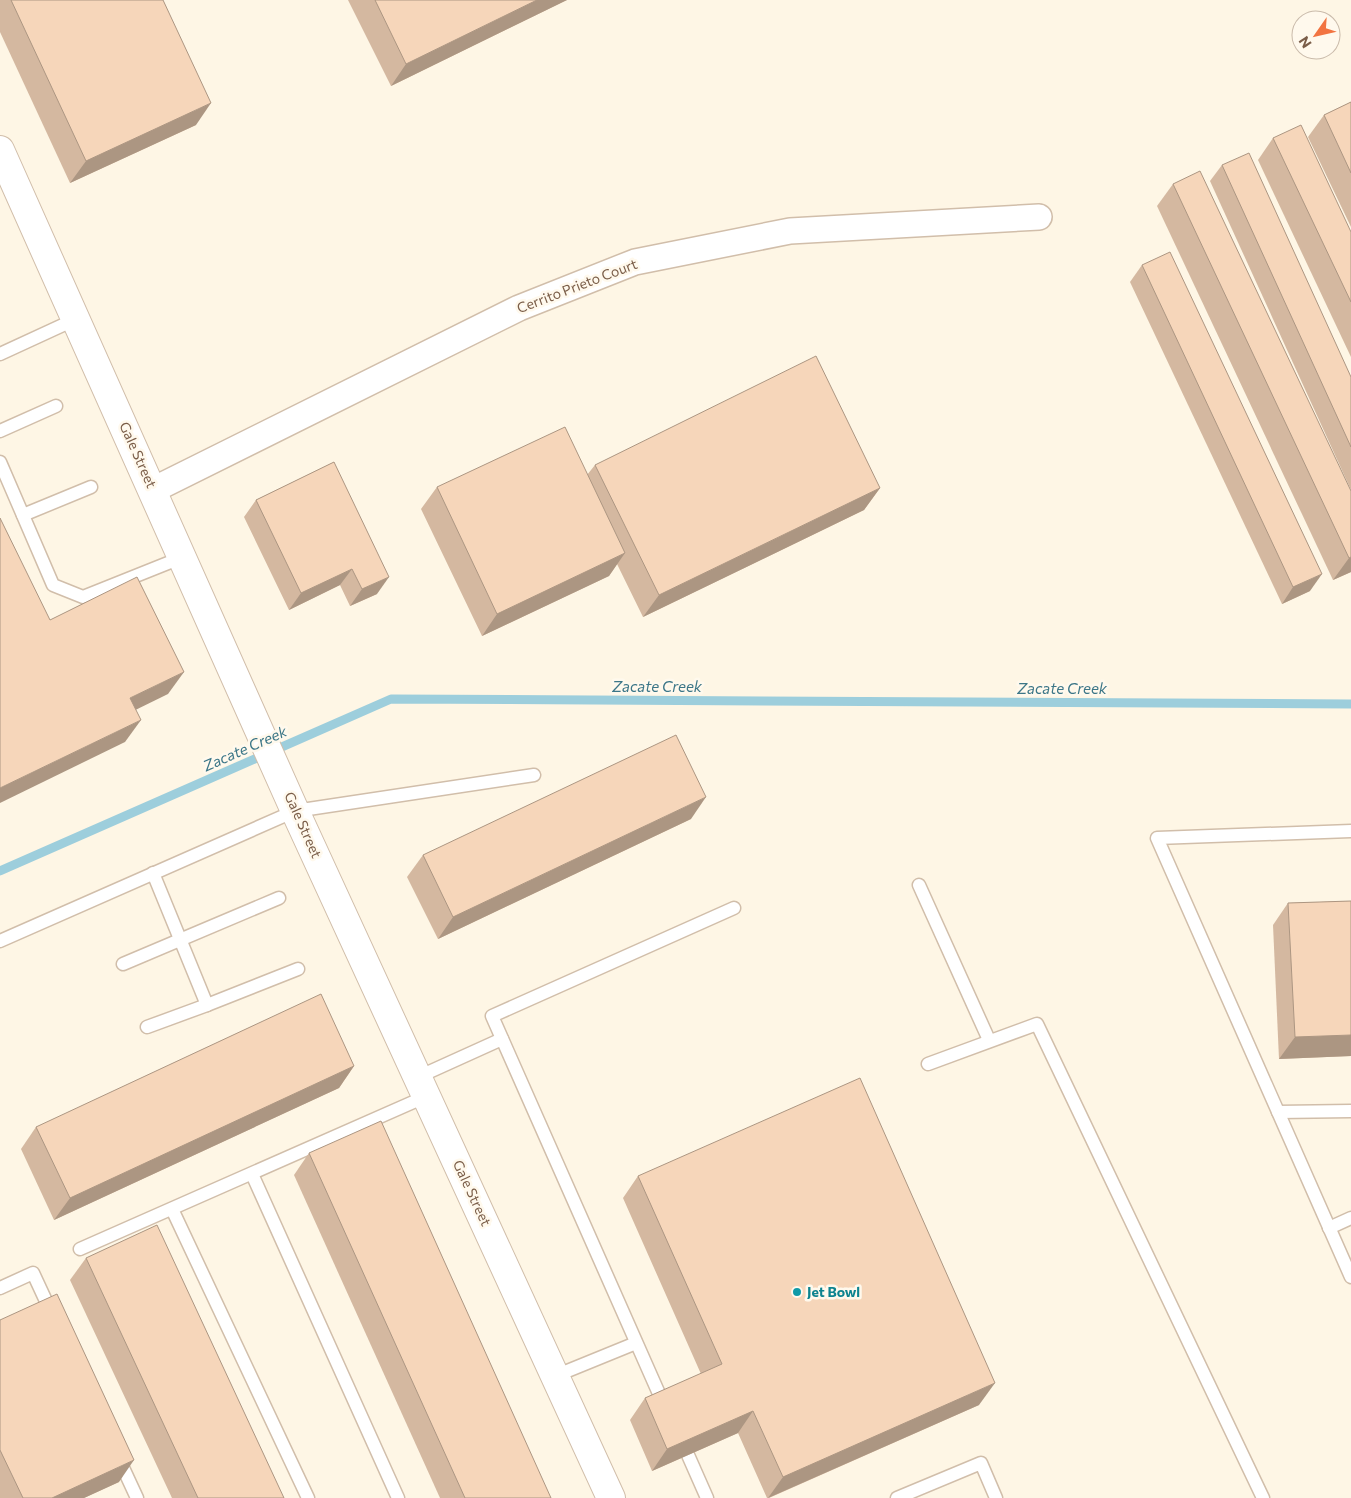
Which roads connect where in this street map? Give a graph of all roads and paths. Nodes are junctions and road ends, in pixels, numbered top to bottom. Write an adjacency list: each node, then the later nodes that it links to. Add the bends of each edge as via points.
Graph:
1 (0, 150): 3 (street, Gale Street)
2 (1039, 217): 9 (street, Cerrito Prieto Court, via 790,231 635,262 519,308)
3 (76, 320): 4 (lane); 9 (street, Gale Street)
4 (0, 354)
5 (56, 406): 6 (lane)
6 (0, 431)
7 (0, 462): 10 (lane)
8 (91, 487): 10 (lane)
9 (153, 490): 11 (street, Gale Street)
10 (23, 515): 11 (lane, via 53,585 83,598)
11 (183, 557): 13 (street, Gale Street)
12 (534, 776): 13 (lane)
13 (292, 802): 15 (lane); 28 (street, Gale Street)
14 (1351, 831): 30 (lane, via 1156,838)
15 (154, 873): 19 (lane); 20 (lane)
16 (919, 885): 26 (lane)
17 (279, 898): 19 (lane)
18 (734, 908): 25 (lane, via 492,1016)
19 (180, 939): 21 (lane); 23 (lane)
20 (0, 941)
21 (123, 964)
22 (298, 969): 23 (lane)
23 (207, 1005): 24 (lane)
24 (148, 1027)
25 (502, 1039): 28 (lane); 39 (lane)
26 (989, 1040): 27 (lane); 51 (lane, via 1037,1024)
27 (928, 1064)
28 (423, 1086): 31 (lane); 40 (street, Gale Street)
29 (1351, 1111): 30 (lane)
30 (1278, 1112): 34 (lane)
31 (252, 1174): 32 (lane); 46 (lane)
32 (172, 1208): 35 (lane); 45 (lane)
33 (1351, 1218): 34 (lane)
34 (1329, 1228): 36 (lane)
35 (80, 1249)
36 (1351, 1278)
37 (0, 1288): 38 (lane, via 33,1273)
38 (58, 1327)
39 (636, 1343): 40 (lane); 41 (lane)
40 (555, 1376): 47 (street, Gale Street)
41 (664, 1405)
42 (112, 1444): 44 (lane)
43 (688, 1455): 48 (lane)
44 (137, 1498)
45 (308, 1498)
46 (398, 1498)
47 (611, 1498)
48 (707, 1498)
49 (897, 1498): 50 (lane, via 981,1463)
50 (996, 1498)
51 (1263, 1498)

